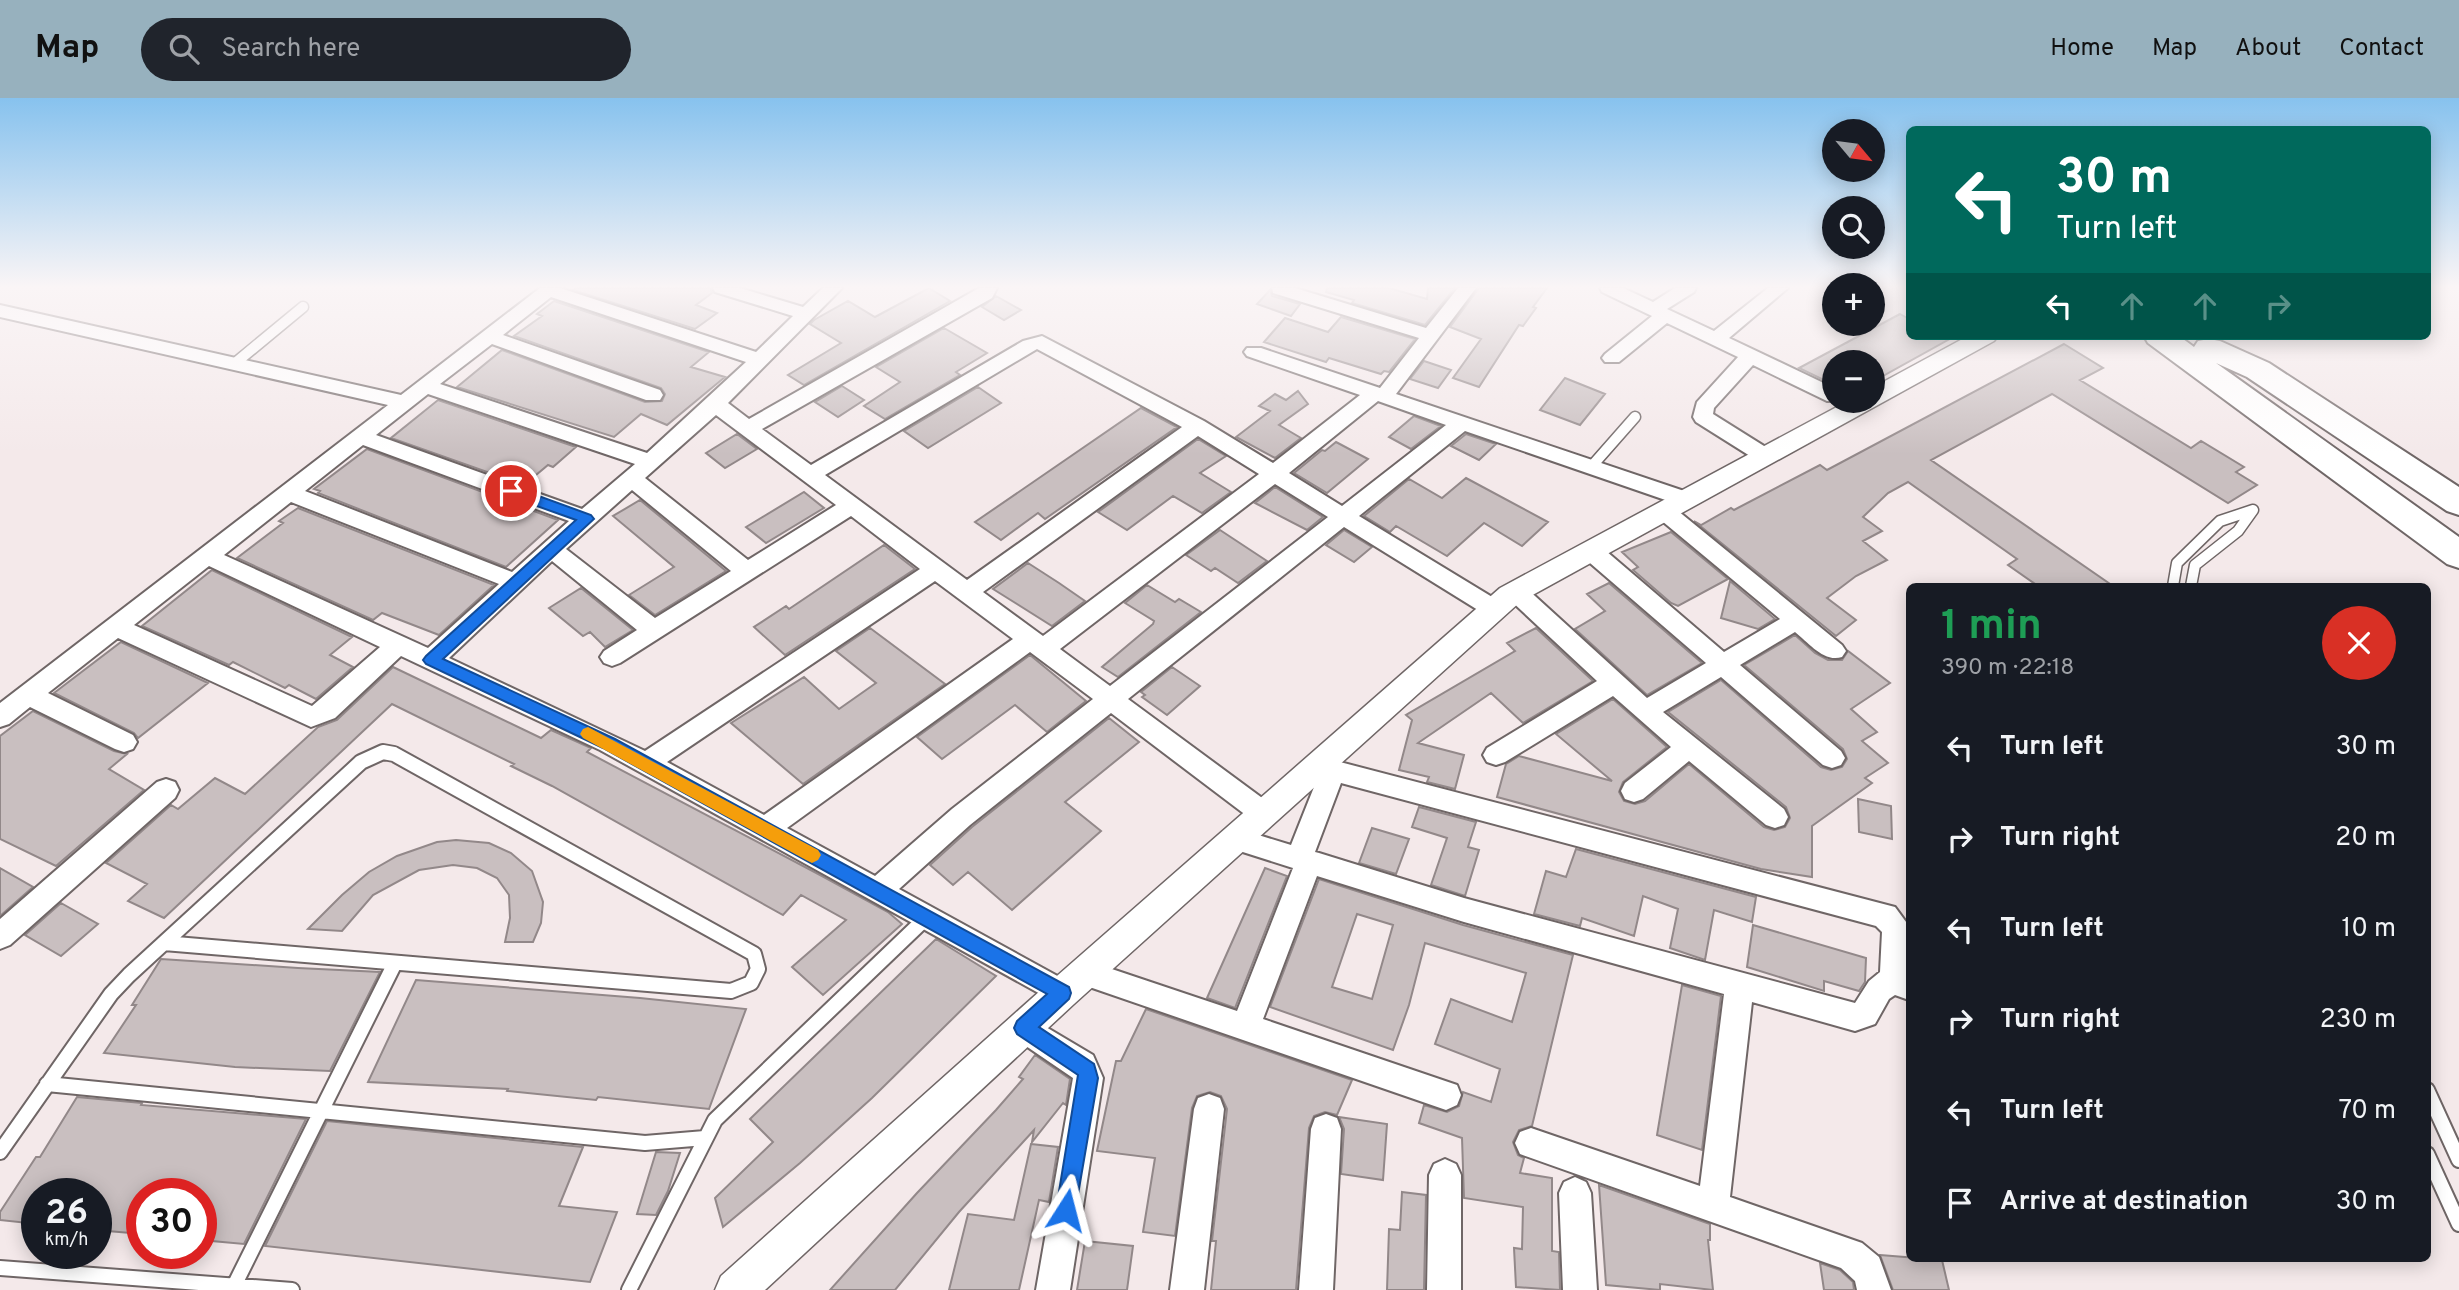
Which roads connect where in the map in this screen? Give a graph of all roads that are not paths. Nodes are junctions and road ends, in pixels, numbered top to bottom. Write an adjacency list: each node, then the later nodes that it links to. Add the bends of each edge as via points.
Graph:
1 (144, 344): 19 (street)
2 (259, 344): 19 (lane)
3 (478, 344): 20 (street)
4 (509, 344): 23 (street)
5 (712, 344): 18 (street)
6 (776, 344): 18 (street)
7 (897, 344): 31 (street)
8 (1034, 344): 37 (street)
9 (1043, 344): 30 (street)
10 (1423, 344): 24 (street)
11 (1627, 344): 17 (street)
12 (1725, 344): 16 (street)
13 (1971, 344): 21 (street)
14 (2196, 347): 40 (highway); 40 (highway, via 2258,370); 54 (highway, via 2216,393)
15 (1254, 352): 24 (street)
16 (1750, 356): 22 (street); 33 (street, via 1704,407 1703,417)
17 (1612, 358)
18 (760, 360): 26 (street)
19 (234, 364): 25 (street)
20 (425, 386): 25 (street); 34 (street)
21 (1885, 386)
22 (1822, 387)
23 (653, 395)
24 (1379, 395): 29 (street); 36 (street)
25 (404, 402): 32 (street)
26 (715, 404): 31 (street); 34 (street)
27 (1835, 413): 33 (street)
28 (1635, 418): 35 (lane)
29 (1462, 423): 35 (street); 43 (street)
30 (1197, 426): 36 (street); 58 (street)
31 (748, 428): 37 (street)
32 (360, 436): 39 (street); 44 (street)
33 (1765, 456): 41 (street)
34 (652, 462): 38 (street)
35 (1591, 467): 41 (street)
36 (1275, 473): 43 (street); 63 (street)
37 (810, 475): 42 (street)
38 (632, 479): 44 (street); 53 (street)
39 (288, 492): 49 (street); 55 (street)
40 (2440, 503): 45 (highway); 48 (highway)
41 (1675, 505): 47 (street); 60 (street)
42 (851, 506): 52 (street); 53 (street)
43 (1345, 516): 59 (street); 71 (street)
44 (586, 519): 46 (street)
45 (2459, 531)
46 (551, 549): 55 (street); 62 (street)
47 (1591, 551): 59 (street); 68 (street)
48 (2459, 555)
49 (207, 556): 61 (street); 64 (street)
50 (2179, 561): 51 (lane); 51 (lane, via 2220,521 2253,510 2238,531); 56 (lane)
51 (2194, 567): 57 (lane)
52 (936, 569): 58 (street); 78 (street)
53 (747, 571): 62 (street)
54 (2459, 573)
55 (516, 582): 67 (street)
56 (2173, 583)
57 (2191, 583)
58 (966, 592): 63 (street)
59 (1505, 600): 69 (street); 79 (street)
60 (1797, 620): 65 (street); 68 (street)
61 (116, 627): 64 (street, via 312,717 326,711); 70 (street)
62 (654, 630): 66 (street)
63 (1037, 644): 71 (street); 84 (street)
64 (398, 645): 67 (street)
65 (1834, 651)
66 (612, 657)
67 (431, 660): 78 (street)
68 (1723, 665): 72 (street); 77 (street)
69 (1614, 683): 72 (street); 76 (street)
70 (29, 695): 73 (street); 74 (street)
71 (1112, 700): 82 (street); 87 (street, via 961,817)
72 (1645, 711): 75 (street)
73 (0, 718)
74 (124, 742)
75 (1689, 747): 81 (street); 83 (street)
76 (1496, 755)
77 (1832, 758)
78 (646, 763): 84 (street)
79 (1325, 769): 82 (street); 86 (street); 93 (street, via 1885,916 1896,928)
80 (166, 790): 89 (street)
81 (1634, 791)
82 (1264, 814): 85 (street)
83 (1775, 817)
84 (765, 829): 87 (street)
85 (1236, 838): 86 (street); 92 (street)
86 (1304, 860): 94 (street, via 1464,910); 95 (street)
87 (877, 891): 88 (street)
88 (926, 918): 92 (street); 103 (lane, via 728,1105)
89 (0, 936)
90 (164, 943): 91 (lane); 91 (lane, via 361,761 383,752 394,754 754,954 759,967 746,987 731,991); 97 (lane, via 111,994)
91 (395, 963): 101 (lane)
92 (1073, 983): 95 (street); 96 (street)
93 (1902, 983): 94 (street, via 1879,990 1860,1017)
94 (1740, 985): 110 (street)
95 (1245, 1027): 98 (street)
96 (1024, 1028): 116 (street); 117 (street, via 1082,1065 1088,1078)
97 (47, 1084): 101 (lane); 105 (lane)
98 (1446, 1095)
99 (2431, 1099): 106 (lane)
100 (1209, 1109): 118 (street)
101 (323, 1111): 103 (lane, via 645,1143); 113 (lane)
102 (1326, 1129): 119 (street)
103 (705, 1138): 115 (lane)
104 (1531, 1143): 110 (street)
105 (0, 1152)
106 (2459, 1160)
107 (2431, 1163): 111 (lane)
108 (1445, 1175): 120 (street)
109 (1575, 1193): 121 (street)
110 (1713, 1207): 122 (street, via 1850,1255 1870,1272)
111 (2459, 1224)
112 (0, 1268): 113 (lane)
113 (234, 1286): 114 (lane)
114 (292, 1290)
115 (629, 1290)
116 (736, 1290)
117 (1053, 1290)
118 (1187, 1290)
119 (1316, 1290)
120 (1444, 1290)
121 (1580, 1290)
122 (1874, 1290)

